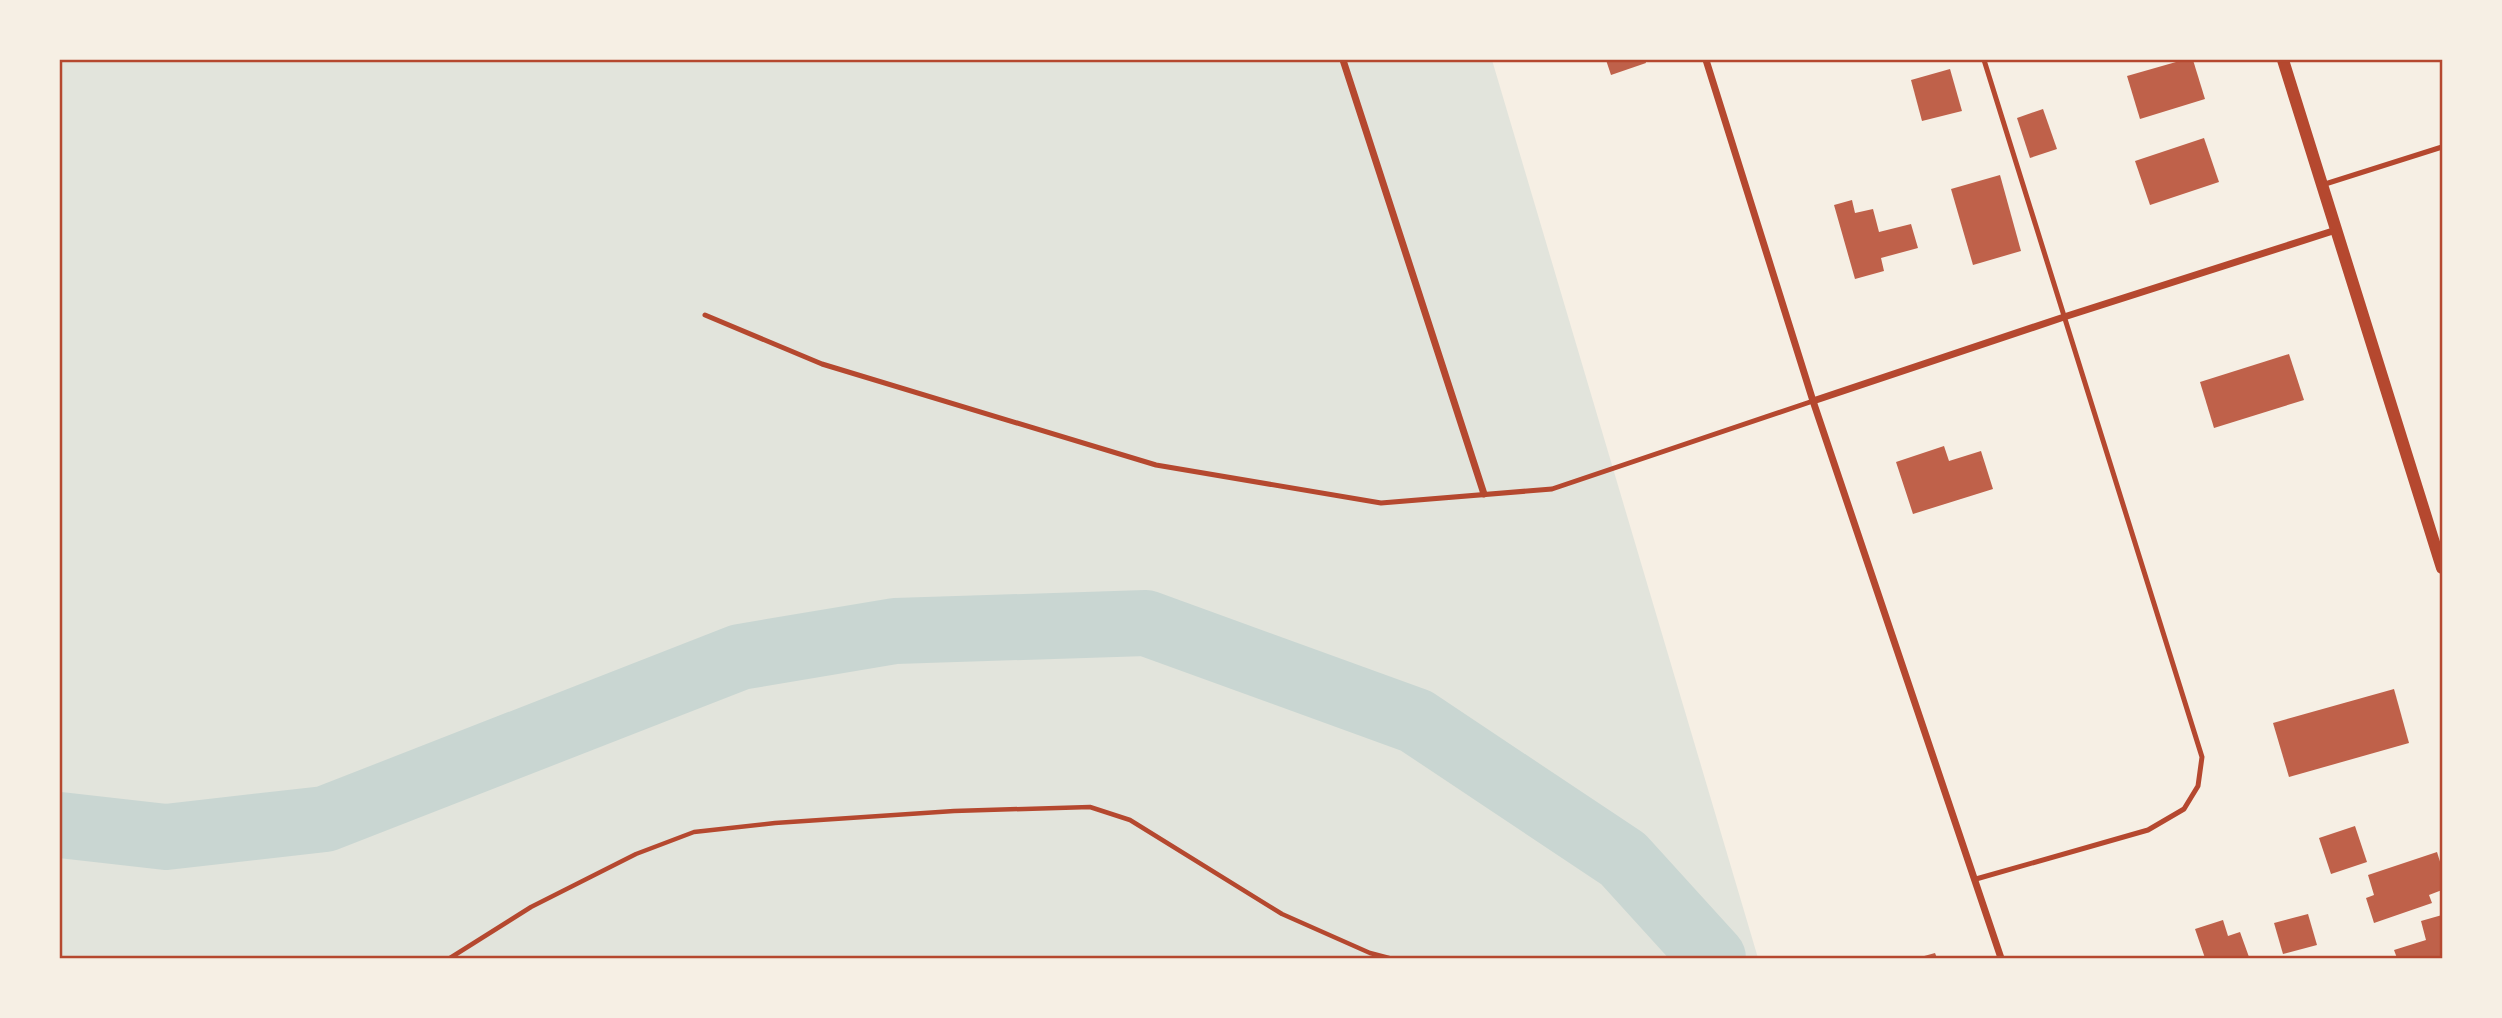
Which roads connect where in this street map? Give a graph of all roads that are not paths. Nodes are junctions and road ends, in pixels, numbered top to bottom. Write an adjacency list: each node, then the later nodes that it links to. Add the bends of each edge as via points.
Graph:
1 (1343, 60): 11 (street)
2 (1706, 60): 10 (street)
3 (1983, 60): 9 (lane)
4 (2283, 60): 6 (street)
5 (2442, 147): 6 (lane)
6 (2322, 186): 7 (street)
7 (2336, 230): 9 (street); 12 (street)
8 (705, 315): 11 (lane, via 822,364 1156,465 1381,503)
9 (2064, 317): 10 (street); 13 (lane, via 2202,757 2198,786 2183,809 2148,831)
10 (1813, 401): 11 (lane, via 1552,489); 13 (street)
11 (1484, 494)
12 (2442, 568)
13 (1976, 879): 14 (street)
14 (2001, 958)

